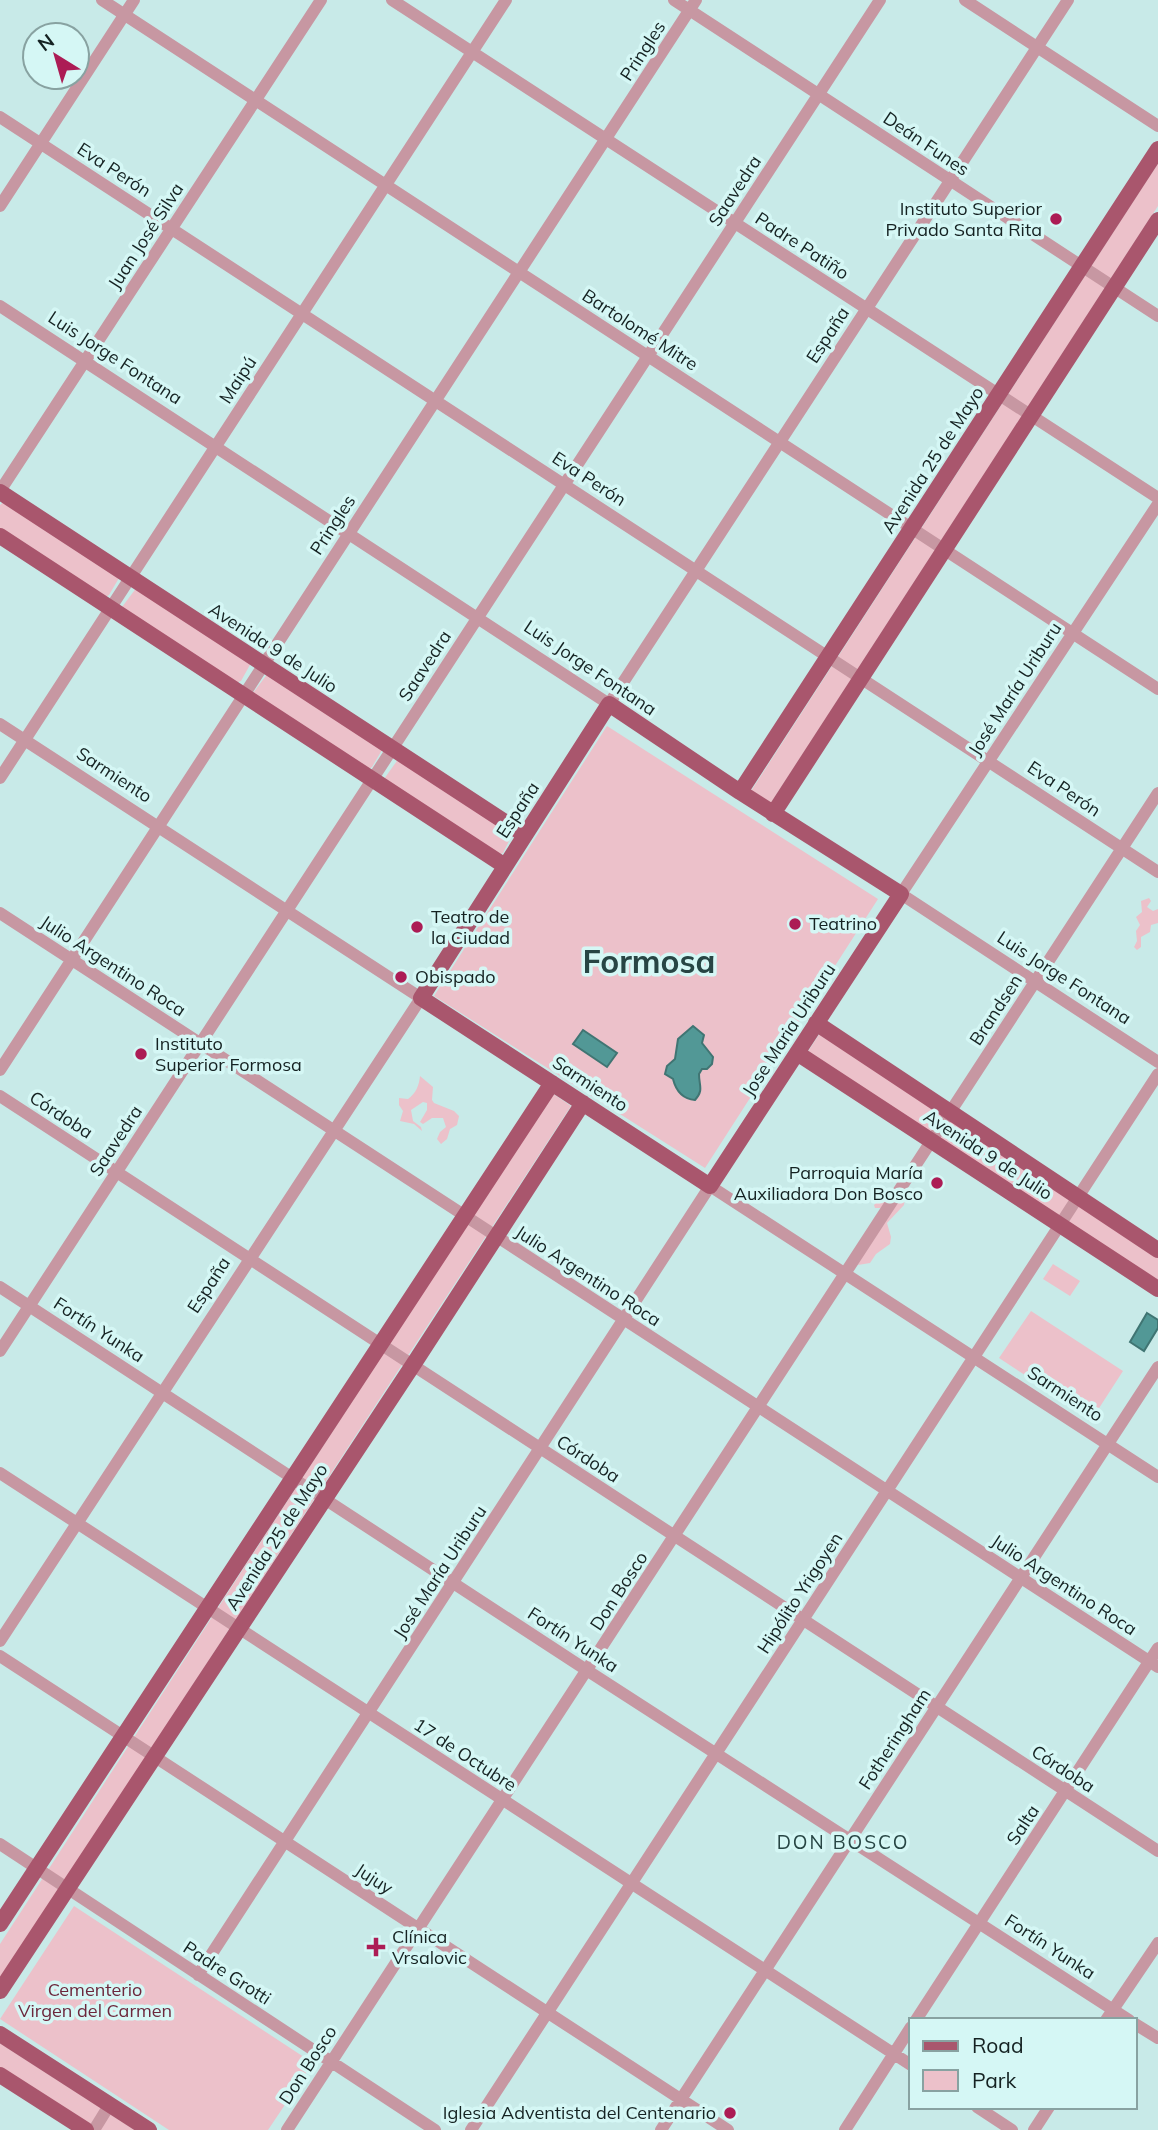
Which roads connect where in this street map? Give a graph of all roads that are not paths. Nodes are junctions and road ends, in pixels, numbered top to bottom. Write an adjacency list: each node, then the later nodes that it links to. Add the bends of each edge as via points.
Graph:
1 (102, 0): 11 (street, Bartolomé Mitre)
2 (134, 0): 11 (street)
3 (321, 0): 15 (street, Juan José Silva)
4 (392, 0): 13 (street, Padre Patiño)
5 (506, 0): 13 (street, Maipú)
6 (674, 0): 10 (street, Deán Funes)
7 (880, 0): 14 (street, Saavedra)
8 (965, 0): 12 (street)
9 (1068, 0): 12 (street, España)
10 (693, 5): 14 (street, Deán Funes); 18 (street, Pringles)
11 (124, 14): 15 (street, Bartolomé Mitre); 19 (street)
12 (1037, 48): 17 (street); 21 (street, España)
13 (473, 52): 18 (street, Padre Patiño); 22 (street, Maipú)
14 (819, 93): 21 (street, Deán Funes); 25 (street, Saavedra)
15 (255, 101): 22 (street, Bartolomé Mitre); 26 (street, Juan José Silva)
16 (0, 117): 19 (street, Eva Perón)
17 (1158, 126)
18 (607, 139): 25 (street, Padre Patiño); 28 (street, Pringles)
19 (41, 143): 23 (street); 26 (street, Eva Perón)
20 (1158, 149): 27 (main road, Avenida 25 de Mayo)
21 (951, 181): 27 (street, Deán Funes); 31 (street, España)
22 (386, 185): 28 (street, Bartolomé Mitre); 32 (street, Maipú)
23 (0, 206)
24 (1158, 220): 29 (main road)
25 (736, 223): 31 (street, Padre Patiño); 34 (street, Saavedra)
26 (171, 229): 32 (street, Eva Perón); 35 (street, Juan José Silva)
27 (1082, 266): 29 (street, Deán Funes); 36 (main road, Avenida 25 de Mayo)
28 (519, 272): 34 (street, Bartolomé Mitre); 37 (street, Pringles)
29 (1115, 287): 33 (street, Deán Funes); 38 (main road)
30 (0, 306): 35 (street, Luis Jorge Fontana)
31 (868, 309): 36 (street, Padre Patiño); 39 (street, España)
32 (302, 314): 37 (street, Eva Perón); 40 (street, Maipú)
33 (1158, 316)
34 (648, 356): 39 (street, Bartolomé Mitre); 41 (street, Saavedra)
35 (85, 362): 40 (street, Luis Jorge Fontana); 42 (street, Juan José Silva)
36 (998, 395): 38 (street, Padre Patiño); 44 (main road, Avenida 25 de Mayo)
37 (435, 400): 41 (street, Eva Perón); 45 (street, Pringles)
38 (1031, 417): 43 (street, Padre Patiño); 47 (main road)
39 (781, 443): 44 (street, Bartolomé Mitre); 48 (street, España)
40 (216, 447): 45 (street, Luis Jorge Fontana); 49 (street, Maipú)
41 (565, 484): 48 (street, Eva Perón); 51 (street, Saavedra)
42 (0, 492): 49 (main road, Avenida 9 de Julio)
43 (1158, 501): 52 (street, José María Uriburu)
44 (911, 528): 47 (street, Bartolomé Mitre); 53 (main road, Avenida 25 de Mayo)
45 (348, 534): 51 (street, Luis Jorge Fontana); 54 (street, Pringles)
46 (0, 536): 50 (main road)
47 (944, 550): 52 (street, Bartolomé Mitre); 55 (main road)
48 (698, 571): 53 (street, Eva Perón); 58 (street, España)
49 (130, 578): 50 (street, Maipú); 54 (main road, Avenida 9 de Julio)
50 (111, 608): 57 (main road); 60 (street, Maipú)
51 (477, 617): 58 (street, Luis Jorge Fontana); 61 (street, Saavedra)
52 (1072, 633): 56 (street, Bartolomé Mitre); 62 (street, José María Uriburu)
53 (828, 656): 55 (street, Eva Perón); 65 (main road, Avenida 25 de Mayo)
54 (263, 665): 57 (street, Pringles); 61 (main road, Avenida 9 de Julio)
55 (861, 678): 62 (street, Eva Perón); 67 (main road)
56 (1158, 689)
57 (244, 695): 64 (main road); 68 (street, Pringles)
58 (609, 704): 65 (main road, Luis Jorge Fontana); 69 (main road, España)
59 (0, 724): 60 (street, Sarmiento)
60 (25, 740): 63 (street, Maipú); 68 (street, Sarmiento)
61 (393, 748): 64 (street, Saavedra); 69 (main road, Avenida 9 de Julio)
62 (989, 761): 70 (street, Eva Perón); 73 (street, José María Uriburu)
63 (0, 778)
64 (372, 779): 71 (main road); 74 (street, Saavedra)
65 (740, 792): 67 (main road, Luis Jorge Fontana)
66 (1158, 793): 70 (street, Brandsen)
67 (773, 814): 73 (main road, Luis Jorge Fontana)
68 (159, 827): 74 (street, Sarmiento); 76 (street, Pringles)
69 (525, 835): 71 (main road, España)
70 (1122, 849): 72 (street, Eva Perón); 77 (street, Brandsen)
71 (505, 866): 78 (main road, España)
72 (1158, 872)
73 (901, 894): 77 (street, Luis Jorge Fontana); 79 (main road, Jose Maria Uriburu)
74 (287, 910): 78 (street, Sarmiento); 80 (street, Saavedra)
75 (0, 913): 76 (street, Julio Argentino Roca)
76 (72, 960): 80 (street, Julio Argentino Roca); 83 (street, Pringles)
77 (1035, 983): 82 (street, Luis Jorge Fontana); 88 (street, Brandsen)
78 (421, 998): 85 (main road, Sarmiento); 89 (street, España)
79 (816, 1023): 81 (main road, Jose Maria Uriburu); 88 (main road, Avenida 9 de Julio)
80 (200, 1043): 89 (street, Julio Argentino Roca); 91 (street, Saavedra)
81 (797, 1053): 90 (main road, Avenida 9 de Julio); 92 (main road, Jose Maria Uriburu)
82 (1158, 1062)
83 (0, 1070)
84 (1158, 1074): 93 (street, Hipólito Yrigoyen)
85 (552, 1083): 87 (main road, Sarmiento); 94 (main road, Avenida 25 de Mayo)
86 (0, 1096): 91 (street, Córdoba)
87 (583, 1103): 92 (main road, Sarmiento); 96 (main road, Avenida 25 de Mayo)
88 (950, 1113): 90 (street, Brandsen); 93 (main road, Avenida 9 de Julio)
89 (332, 1130): 94 (street, Julio Argentino Roca); 98 (street, España)
90 (932, 1141): 95 (main road, Avenida 9 de Julio); 99 (street, Don Bosco)
91 (117, 1172): 98 (street, Córdoba); 102 (street, Saavedra)
92 (710, 1186): 99 (street, Sarmiento); 103 (street, José María Uriburu)
93 (1079, 1197): 95 (street, Hipólito Yrigoyen); 97 (main road, Avenida 9 de Julio)
94 (464, 1216): 96 (street, Julio Argentino Roca); 104 (main road, Avenida 25 de Mayo)
95 (1059, 1224): 101 (main road, Avenida 9 de Julio); 106 (street, Hipólito Yrigoyen)
96 (496, 1237): 103 (street, Julio Argentino Roca); 107 (main road, Avenida 25 de Mayo)
97 (1158, 1250)
98 (249, 1258): 104 (street, Córdoba); 109 (street, España)
99 (845, 1274): 106 (street, Sarmiento); 110 (street, Don Bosco)
100 (0, 1287): 102 (street, Fortín Yunka)
101 (1158, 1289)
102 (30, 1306): 105 (street, Saavedra); 109 (street, Fortín Yunka)
103 (625, 1320): 110 (street, Julio Argentino Roca); 112 (street, José María Uriburu)
104 (381, 1344): 107 (street, Córdoba); 114 (main road, Avenida 25 de Mayo)
105 (0, 1351)
106 (974, 1357): 111 (street, Sarmiento); 116 (street, Hipólito Yrigoyen)
107 (413, 1365): 112 (street, Córdoba); 117 (main road, Avenida 25 de Mayo)
108 (1158, 1367): 111 (street, Fotheringham)
109 (162, 1393): 114 (street, Fortín Yunka); 118 (street, España)
110 (759, 1408): 116 (street, Julio Argentino Roca); 119 (street, Don Bosco)
111 (1107, 1445): 115 (street, Sarmiento); 120 (street, Fotheringham)
112 (541, 1449): 119 (street, Córdoba); 121 (street, José María Uriburu)
113 (0, 1473): 118 (street, 17 de Octubre)
114 (293, 1477): 117 (street, Fortín Yunka); 122 (main road, Avenida 25 de Mayo)
115 (1158, 1477)
116 (888, 1492): 120 (street, Julio Argentino Roca); 123 (street, Hipólito Yrigoyen)
117 (326, 1498): 121 (street, Fortín Yunka); 124 (main road, Avenida 25 de Mayo)
118 (77, 1523): 122 (street, 17 de Octubre); 125 (street, España)
119 (675, 1537): 123 (street, Córdoba); 129 (street, Don Bosco)
120 (1021, 1578): 128 (street, Julio Argentino Roca); 130 (street, Fotheringham)
121 (454, 1583): 129 (street, Fortín Yunka); 131 (street, José María Uriburu)
122 (207, 1608): 124 (street, 17 de Octubre); 132 (main road, Avenida 25 de Mayo)
123 (803, 1619): 130 (street, Córdoba); 133 (street, Hipólito Yrigoyen)
124 (239, 1629): 131 (street, 17 de Octubre); 134 (main road, Avenida 25 de Mayo)
125 (0, 1641)
126 (1158, 1648): 128 (street, Salta)
127 (0, 1656): 132 (street, Jujuy)
128 (1154, 1664): 135 (street, Salta)
129 (588, 1671): 133 (street, Fortín Yunka); 136 (street, Don Bosco)
130 (937, 1708): 135 (street, Córdoba); 137 (street, Fotheringham)
131 (368, 1714): 136 (street, 17 de Octubre); 138 (street, José María Uriburu)
132 (123, 1736): 134 (street, Jujuy); 141 (main road, Avenida 25 de Mayo)
133 (716, 1753): 137 (street, Fortín Yunka); 142 (street, Hipólito Yrigoyen)
134 (155, 1757): 138 (street, Jujuy); 143 (main road, Avenida 25 de Mayo)
135 (1066, 1791): 140 (street, Córdoba); 144 (street, Salta)
136 (502, 1800): 142 (street, 17 de Octubre); 146 (street, Don Bosco)
137 (850, 1839): 144 (street, Fortín Yunka); 148 (street, Fotheringham)
138 (284, 1842): 146 (street, Jujuy); 149 (street, José María Uriburu)
139 (0, 1844): 141 (street, Padre Grotti)
140 (1158, 1851)
141 (37, 1868): 143 (street, Padre Grotti); 145 (main road, Avenida 25 de Mayo)
142 (631, 1884): 148 (street, 17 de Octubre); 151 (street, Hipólito Yrigoyen)
143 (68, 1889): 149 (street, Padre Grotti); 150 (main road, Avenida 25 de Mayo)
144 (980, 1922): 152 (street, Fortín Yunka); 153 (street, Salta)
145 (0, 1924)
146 (418, 1929): 151 (street, Jujuy); 159 (street, Don Bosco)
147 (1158, 1943): 152 (street)
148 (765, 1971): 158 (street, 17 de Octubre); 162 (street, Fotheringham)
149 (198, 1975): 159 (street, Padre Grotti)
150 (0, 1992)
151 (548, 2013): 162 (street, Jujuy); 171 (street, Hipólito Yrigoyen)
152 (1110, 2015)
153 (917, 2018)
154 (1137, 2025): 157 (street)
155 (909, 2030): 158 (street)
156 (0, 2034): 163 (main road)
157 (1158, 2038)
158 (893, 2054): 160 (street, 17 de Octubre); 174 (street)
159 (331, 2062): 169 (street, Don Bosco); 170 (street, Padre Grotti)
160 (909, 2064)
161 (0, 2075): 166 (main road)
162 (681, 2099): 172 (street, Fotheringham); 173 (street, Jujuy)
163 (110, 2104): 167 (street); 168 (main road)
164 (980, 2109): 175 (street)
165 (1048, 2109): 176 (street)
166 (86, 2130)
167 (94, 2130)
168 (149, 2130)
169 (287, 2130)
170 (436, 2130)
171 (471, 2130)
172 (661, 2130)
173 (729, 2130)
174 (845, 2130)
175 (1012, 2130)
176 (1034, 2130)

